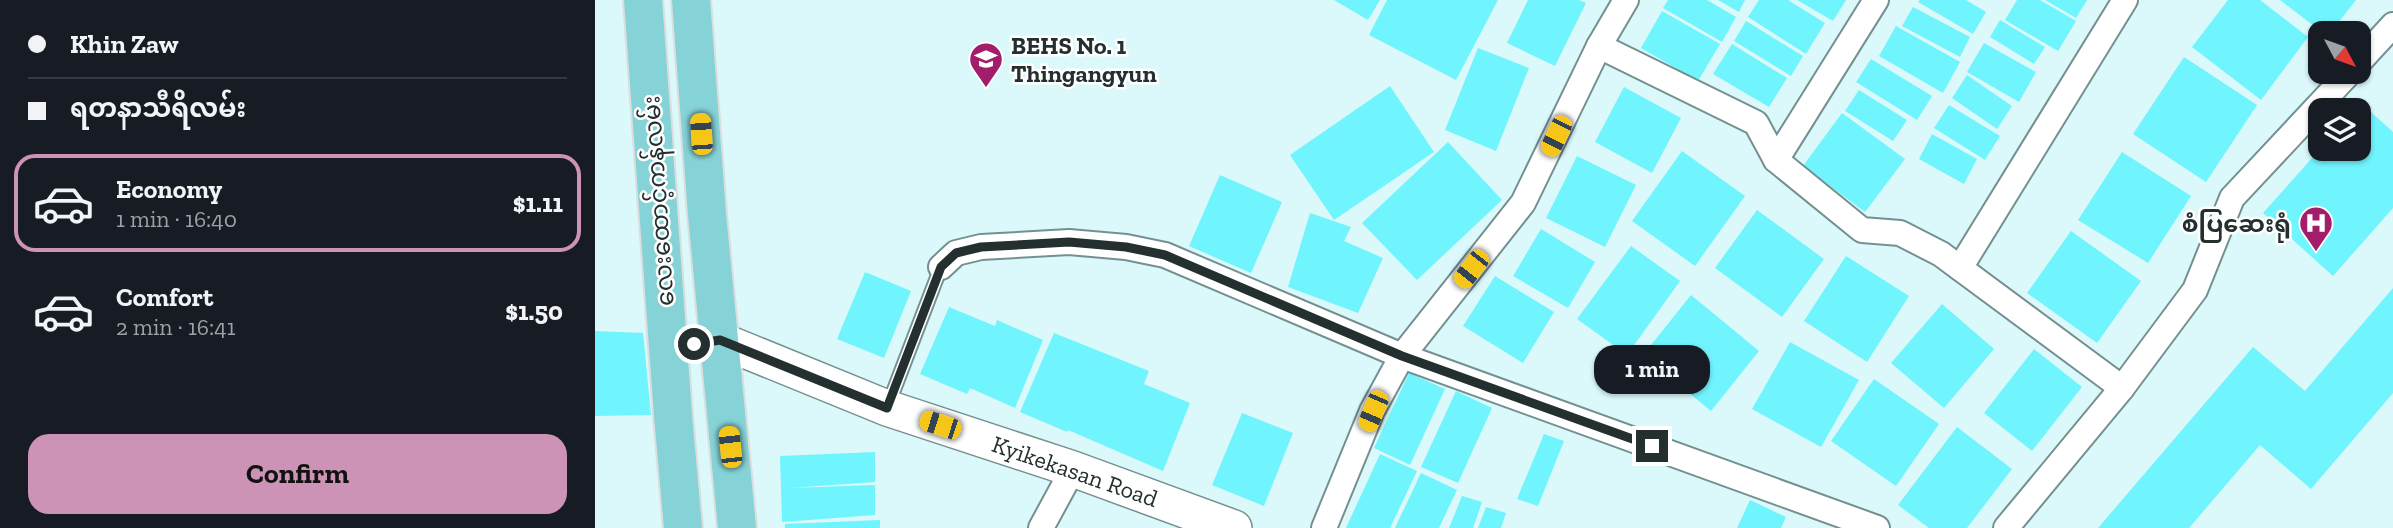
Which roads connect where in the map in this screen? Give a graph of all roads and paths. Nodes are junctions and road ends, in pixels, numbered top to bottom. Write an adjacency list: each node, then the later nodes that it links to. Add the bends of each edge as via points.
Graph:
1 (643, 0): 12 (main road, လေးထောင့်ကန်လမ်း)
2 (691, 0): 11 (main road, လေးထောင့်ကန်လမ်း)
3 (1626, 0): 7 (street)
4 (1876, 0): 10 (street)
5 (2125, 0): 14 (street)
6 (2393, 25): 8 (street)
7 (1599, 46): 10 (street, via 1756,123); 17 (street, via 1523,203)
8 (2371, 49)
9 (2339, 84): 18 (street, via 2232,198 2195,290)
10 (1776, 160): 14 (street, via 1862,230 1900,233)
11 (707, 214): 12 (main road); 15 (main road, လေးထောင့်ကန်လမ်း)
12 (659, 218): 16 (main road, လေးထောင့်ကန်လမ်း)
13 (941, 267): 17 (street, via 956,253 981,247 1069,242 1126,247 1165,255); 19 (lane)
14 (1960, 268): 18 (street)
15 (720, 340): 16 (main road); 19 (street, Kyikekasan Road); 22 (main road, လေးထောင့်ကန်လမ်း)
16 (668, 348): 21 (main road, လေးထောင့်ကန်လမ်း)
17 (1402, 356): 25 (street, via 1373,411); 26 (street)
18 (2122, 388): 27 (street)
19 (887, 408): 20 (street, Kyikekasan Road)
20 (1073, 469): 23 (street); 24 (street, Kyikekasan Road)
21 (683, 528)
22 (737, 528)
23 (1041, 528)
24 (1234, 528)
25 (1324, 528)
26 (1877, 528)
27 (2006, 528)

